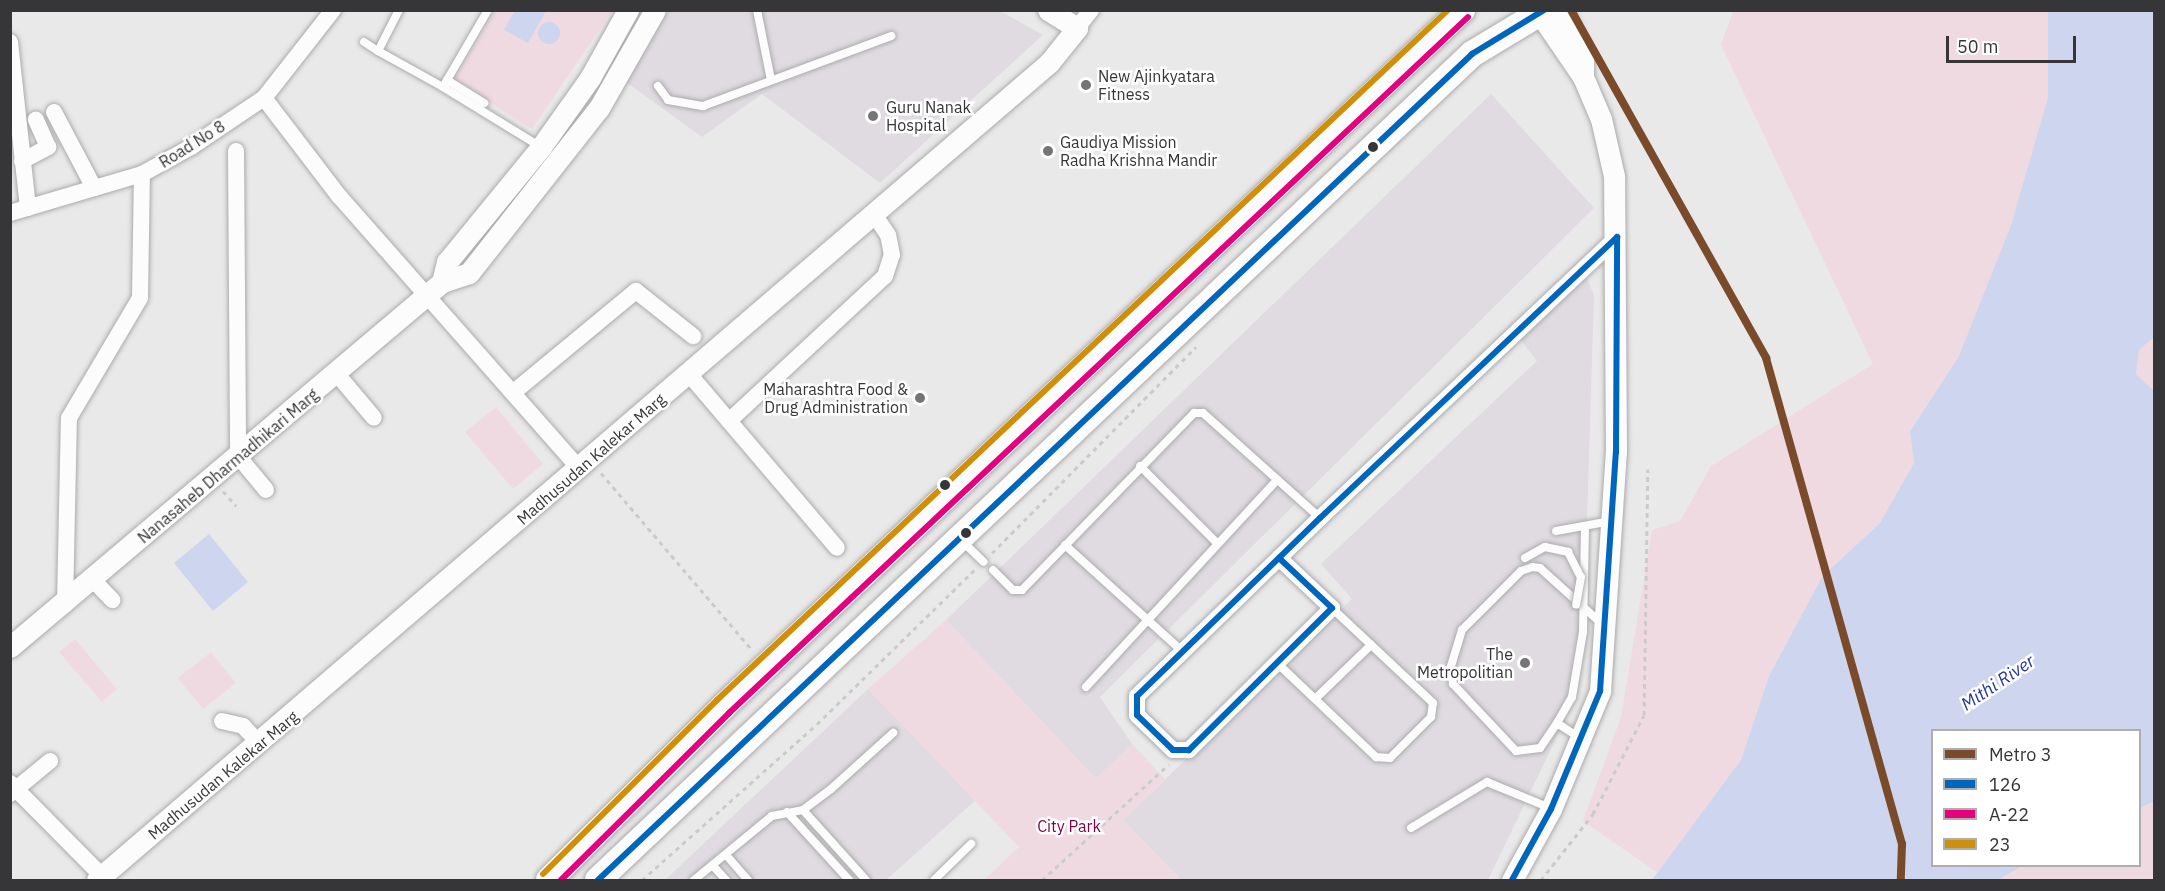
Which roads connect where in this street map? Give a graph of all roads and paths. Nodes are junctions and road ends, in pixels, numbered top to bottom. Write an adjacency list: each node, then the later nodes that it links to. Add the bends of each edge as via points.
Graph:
1 (333, 10): 19 (street, Road No 8)
2 (399, 10): 15 (lane)
3 (488, 10): 17 (lane)
4 (628, 10): 23 (street, Nanasaheb Dharmadhikari Marg, via 590,78)
5 (655, 10): 31 (street, Nanasaheb Dharmadhikari Marg, via 599,108)
6 (757, 10): 16 (lane)
7 (1048, 10): 11 (street)
8 (1091, 10): 11 (street)
9 (1462, 10): 91 (main road, via 723,707)
10 (1549, 12): 34 (street, via 1601,119 1614,176); 53 (main road, via 1472,54)
11 (1077, 28): 33 (street, Madhusudan Kalekar Marg, via 1049,63)
12 (891, 36): 16 (lane)
13 (10, 42): 25 (street)
14 (364, 42): 15 (lane)
15 (378, 51): 17 (lane)
16 (771, 80): 18 (lane, via 703,106 668,100)
17 (445, 83): 20 (lane); 23 (lane)
18 (658, 86)
19 (264, 98): 26 (street, Road No 8); 35 (street, via 339,196)
20 (484, 103)
21 (54, 112): 28 (street)
22 (36, 120): 25 (street, via 48,147)
23 (541, 147): 29 (street, Nanasaheb Dharmadhikari Marg)
24 (236, 151): 43 (street)
25 (22, 161): 27 (street)
26 (142, 174): 28 (street, Road No 8); 63 (street, via 140,298 69,418)
27 (18, 187): 30 (street)
28 (94, 188): 30 (street, Road No 8)
29 (501, 196): 31 (street); 35 (street, Nanasaheb Dharmadhikari Marg, via 447,262)
30 (28, 208): 32 (street, Road No 8)
31 (521, 209): 35 (street, Nanasaheb Dharmadhikari Marg, via 469,273)
32 (10, 213)
33 (874, 214): 39 (street, Madhusudan Kalekar Marg); 42 (street, via 888,235 892,255 885,276)
34 (1617, 237): 49 (street); 50 (street)
35 (436, 290): 38 (street, Nanasaheb Dharmadhikari Marg); 40 (street)
36 (693, 336): 40 (street, via 636,291)
37 (1204, 338): 58 (path)
38 (337, 374): 41 (street); 43 (street, Nanasaheb Dharmadhikari Marg)
39 (689, 374): 42 (street); 44 (street, Madhusudan Kalekar Marg)
40 (514, 391): 44 (street)
41 (374, 418)
42 (729, 421): 56 (street)
43 (238, 456): 48 (street); 61 (street, Nanasaheb Dharmadhikari Marg)
44 (585, 465): 71 (path); 79 (street, Madhusudan Kalekar Marg)
45 (1140, 466): 47 (lane, via 1187,417 1203,413); 54 (lane); 55 (lane)
46 (1648, 469): 102 (path, via 1644,715 1593,814)
47 (1277, 480): 49 (lane); 54 (lane)
48 (266, 490)
49 (1320, 518): 57 (street)
50 (1611, 521): 51 (lane); 67 (street)
51 (1586, 526): 52 (lane); 64 (lane)
52 (1556, 531)
53 (957, 537): 58 (lane); 92 (main road)
54 (1217, 543): 66 (lane)
55 (1065, 545): 59 (lane, via 1022,590 1013,590); 66 (lane)
56 (837, 548)
57 (1279, 558): 65 (street); 70 (street)
58 (984, 562): 93 (path, via 817,724)
59 (993, 570)
60 (1521, 571): 64 (lane, via 1540,568); 64 (lane, bridge, via 1525,558 1545,547 1568,552 1581,577); 76 (lane, via 1462,630 1451,678 1516,751 1540,748)
61 (93, 580): 62 (street); 63 (street, Nanasaheb Dharmadhikari Marg)
62 (112, 600)
63 (64, 605): 69 (street, Nanasaheb Dharmadhikari Marg)
64 (1580, 606): 67 (lane); 76 (lane, via 1573,694)
65 (1332, 608): 68 (lane); 72 (street)
66 (1148, 620): 70 (lane); 73 (lane)
67 (1603, 624): 78 (street, via 1600,691)
68 (1371, 645): 74 (lane); 74 (lane, via 1435,711 1390,758 1376,757)
69 (10, 647)
70 (1183, 652): 80 (street, via 1134,706 1137,715)
71 (757, 656)
72 (1277, 663): 74 (lane); 80 (street)
73 (1086, 687)
74 (1315, 699)
75 (222, 721): 79 (street, via 243,726)
76 (1557, 723): 78 (lane)
77 (893, 733): 84 (lane)
78 (1580, 738): 83 (street)
79 (260, 744): 90 (street, Madhusudan Kalekar Marg)
80 (1181, 753): 100 (path)
81 (50, 761): 82 (street)
82 (12, 789): 90 (street)
83 (1551, 809): 86 (lane, via 1487,782); 101 (street)
84 (803, 810): 85 (lane); 98 (lane)
85 (787, 812): 88 (lane, via 772,816); 97 (lane)
86 (1410, 828)
87 (971, 844): 99 (lane)
88 (727, 856): 89 (lane); 96 (lane)
89 (714, 867): 94 (lane); 95 (lane)
90 (100, 878)
91 (549, 880)
92 (598, 880)
93 (642, 880)
94 (694, 880)
95 (726, 880)
96 (748, 880)
97 (849, 880)
98 (866, 880)
99 (934, 880)
100 (1042, 880)
101 (1512, 880)
102 (1541, 880)

